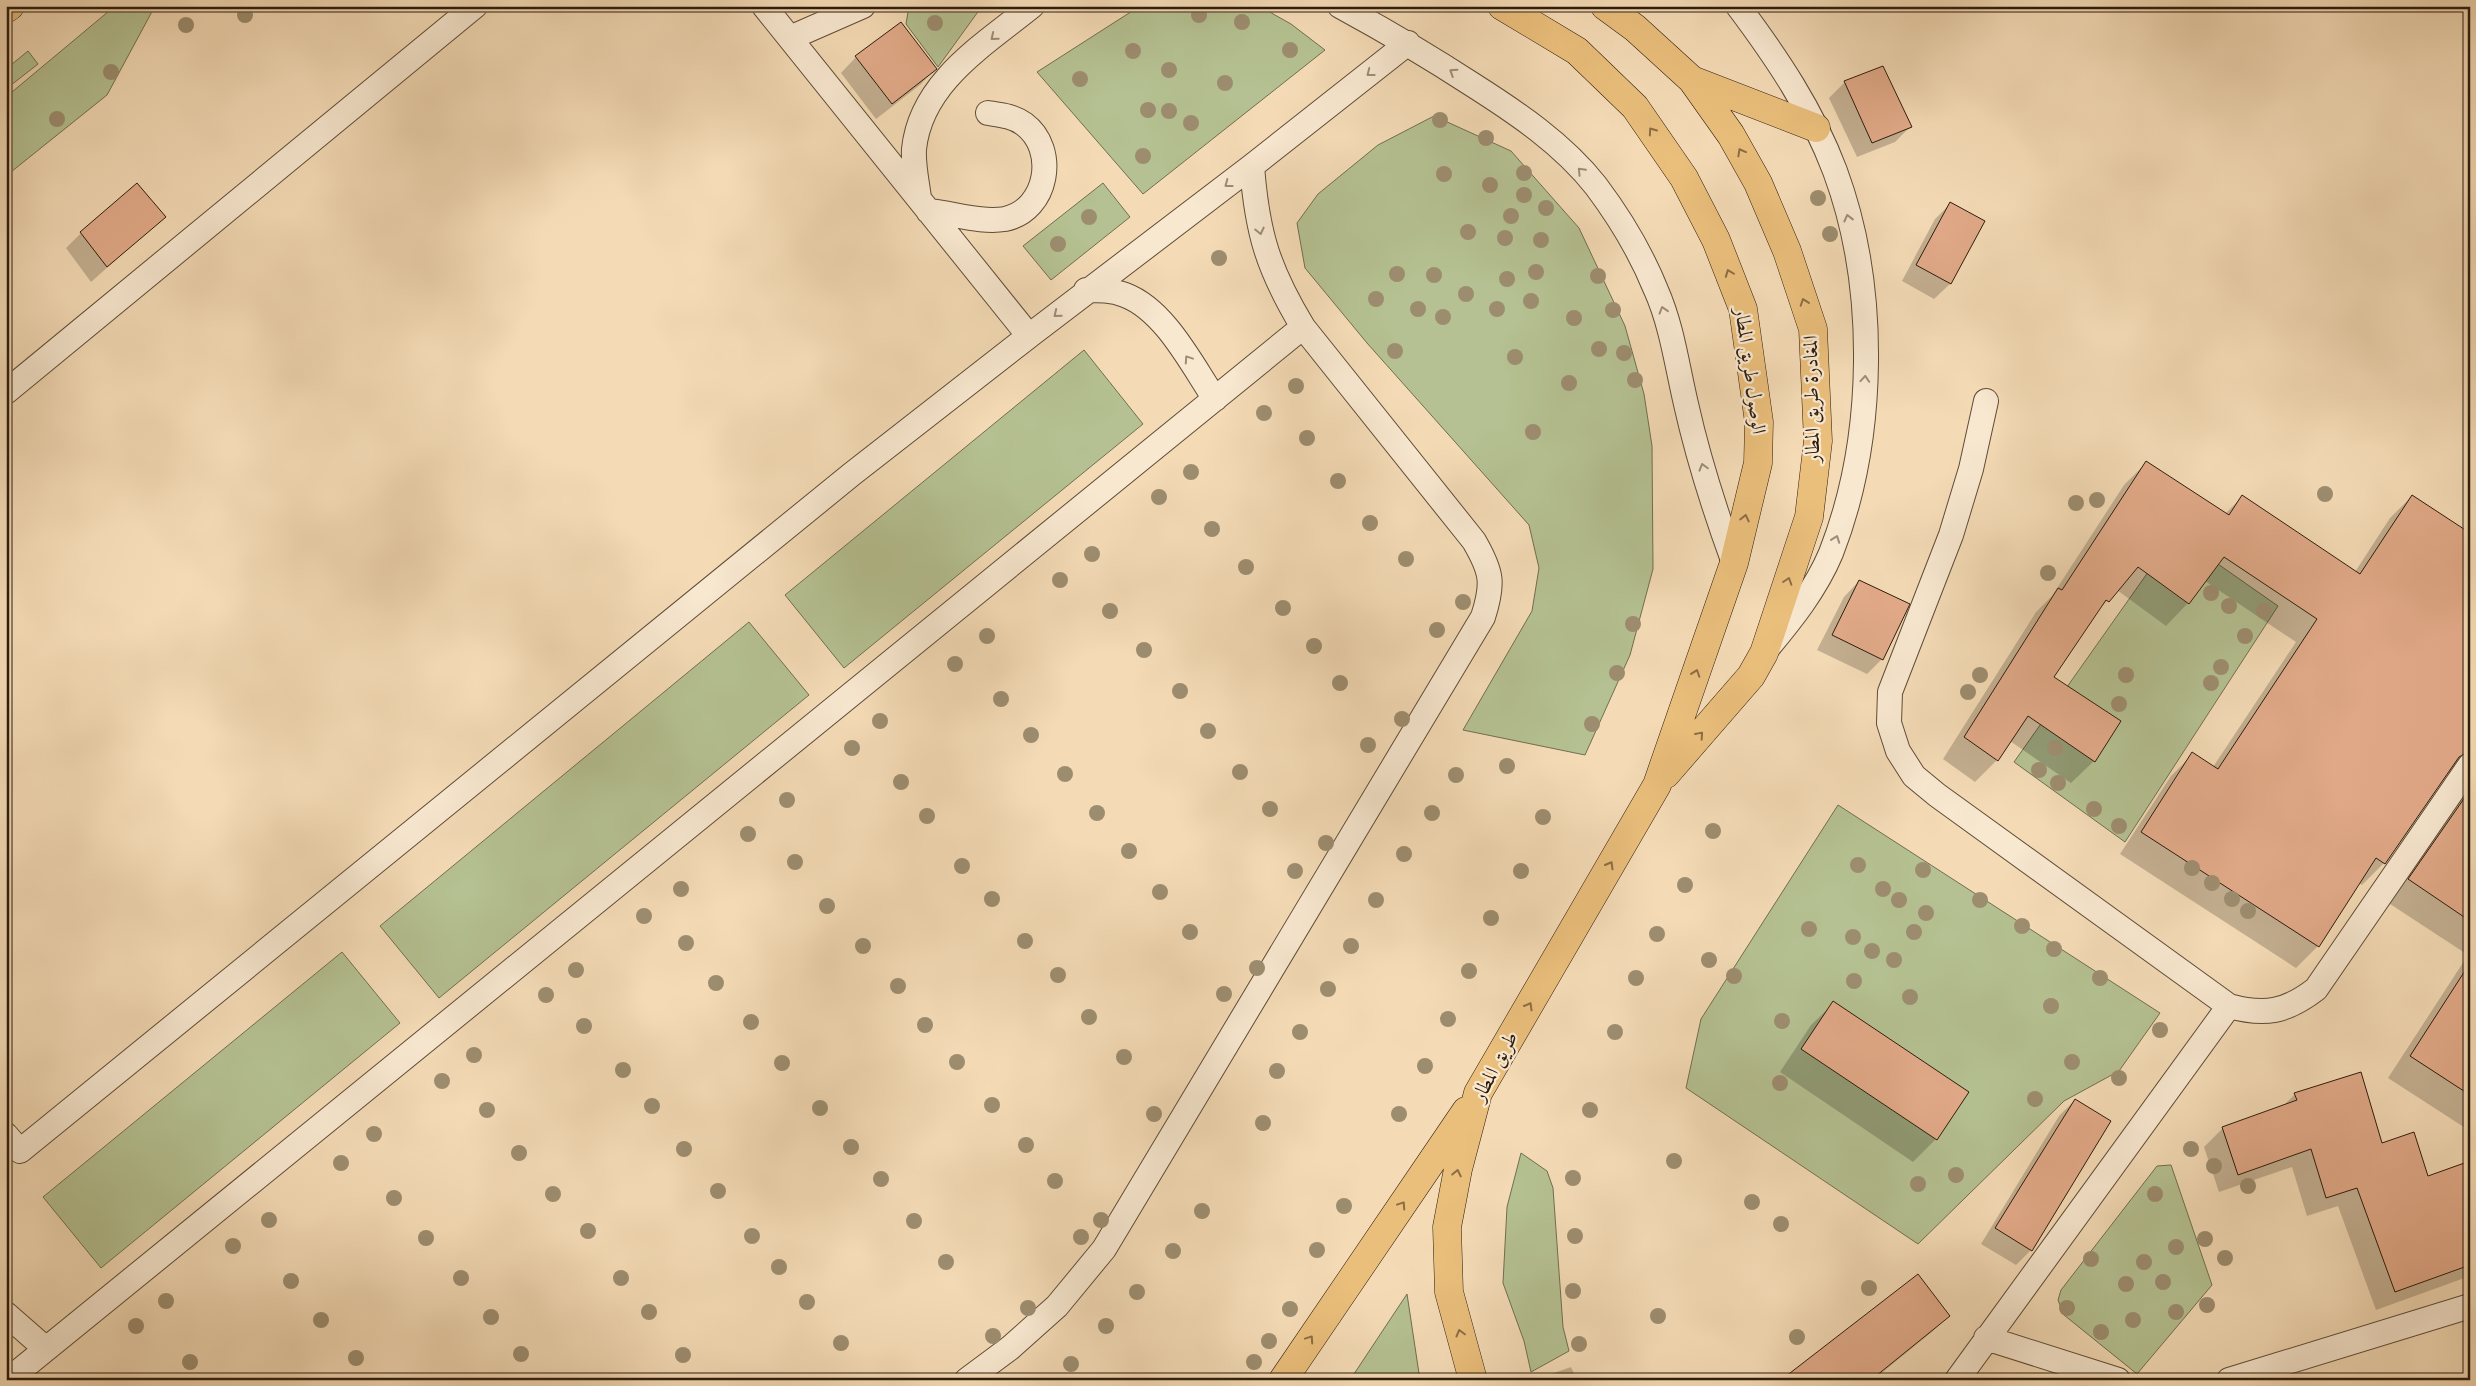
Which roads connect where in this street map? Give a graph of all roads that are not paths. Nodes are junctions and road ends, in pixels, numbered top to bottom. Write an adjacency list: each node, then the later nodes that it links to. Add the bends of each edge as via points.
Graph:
1 (10, 6): 10 (main road)
2 (475, 6): 21 (lane)
3 (764, 6): 11 (lane)
4 (863, 6): 11 (lane)
5 (1032, 6): 17 (lane, one-way to 17, via 955,69 926,106 914,151)
6 (1340, 6): 12 (lane)
7 (1502, 6): 24 (main road, الوصول طريق المطار, one-way to 7, via 1758,463 1760,422 1743,309 1716,240 1684,178 1635,107 1577,51)
8 (1605, 6): 13 (main road, المغادرة طريق المطار, via 1635,28)
9 (1738, 6): 15 (lane, via 1788,77)
10 (6, 9)
11 (790, 38): 17 (lane)
12 (1408, 43): 16 (lane, one-way to 16); 24 (lane, one-way to 12, via 1715,511 1657,291 1630,235 1595,185 1552,140)
13 (1692, 80): 15 (main road); 25 (main road, المغادرة طريق المطار, one-way to 13, via 1809,517 1818,441 1813,329 1787,251 1758,183 1731,135)
14 (988, 114): 17 (lane, via 1008,116 1025,124 1038,139 1045,167 1037,195 1024,210 1006,218 987,220)
15 (1816, 128): 25 (lane, one-way to 15, via 1803,603 1830,554 1855,467 1862,416 1866,365 1859,266 1835,172)
16 (1252, 166): 18 (lane, one-way to 18); 19 (lane, one-way to 19, via 1255,208 1265,251 1281,290)
17 (924, 205): 20 (lane)
18 (1086, 290): 20 (lane, one-way to 20); 22 (lane, one-way to 18, via 1153,313 1124,294)
19 (1303, 327): 22 (lane); 36 (lane, via 1474,541 1487,564 1491,591 1483,616 1104,1249 1057,1306 1010,1348)
20 (1029, 336): 30 (lane, via 852,474)
21 (6, 392)
22 (1215, 399): 34 (lane)
23 (1986, 401): 28 (lane, via 1952,535 1890,692 1890,723 1898,751 1914,776 1938,795)
24 (1734, 563): 27 (main road, الوصول طريق المطار, one-way to 24)
25 (1764, 653): 27 (main road, المغادرة طريق المطار, one-way to 25, via 1732,699)
26 (2470, 765): 28 (lane, via 2316,989 2297,1004 2275,1011 2252,1012)
27 (1657, 785): 29 (main road, طريق المطار, one-way to 27)
28 (2229, 1006): 33 (lane)
29 (1478, 1093): 37 (main road, one-way to 29); 38 (main road, طريق المطار, one-way to 29, via 1449,1292 1447,1227)
30 (11, 1150)
31 (2470, 1306): 41 (lane)
32 (6, 1314): 34 (lane)
33 (1986, 1338): 39 (lane); 40 (lane)
34 (46, 1348): 35 (lane)
35 (8, 1380)
36 (967, 1380)
37 (1283, 1380)
38 (1473, 1380)
39 (1957, 1380)
40 (2118, 1380)
41 (2230, 1380)

